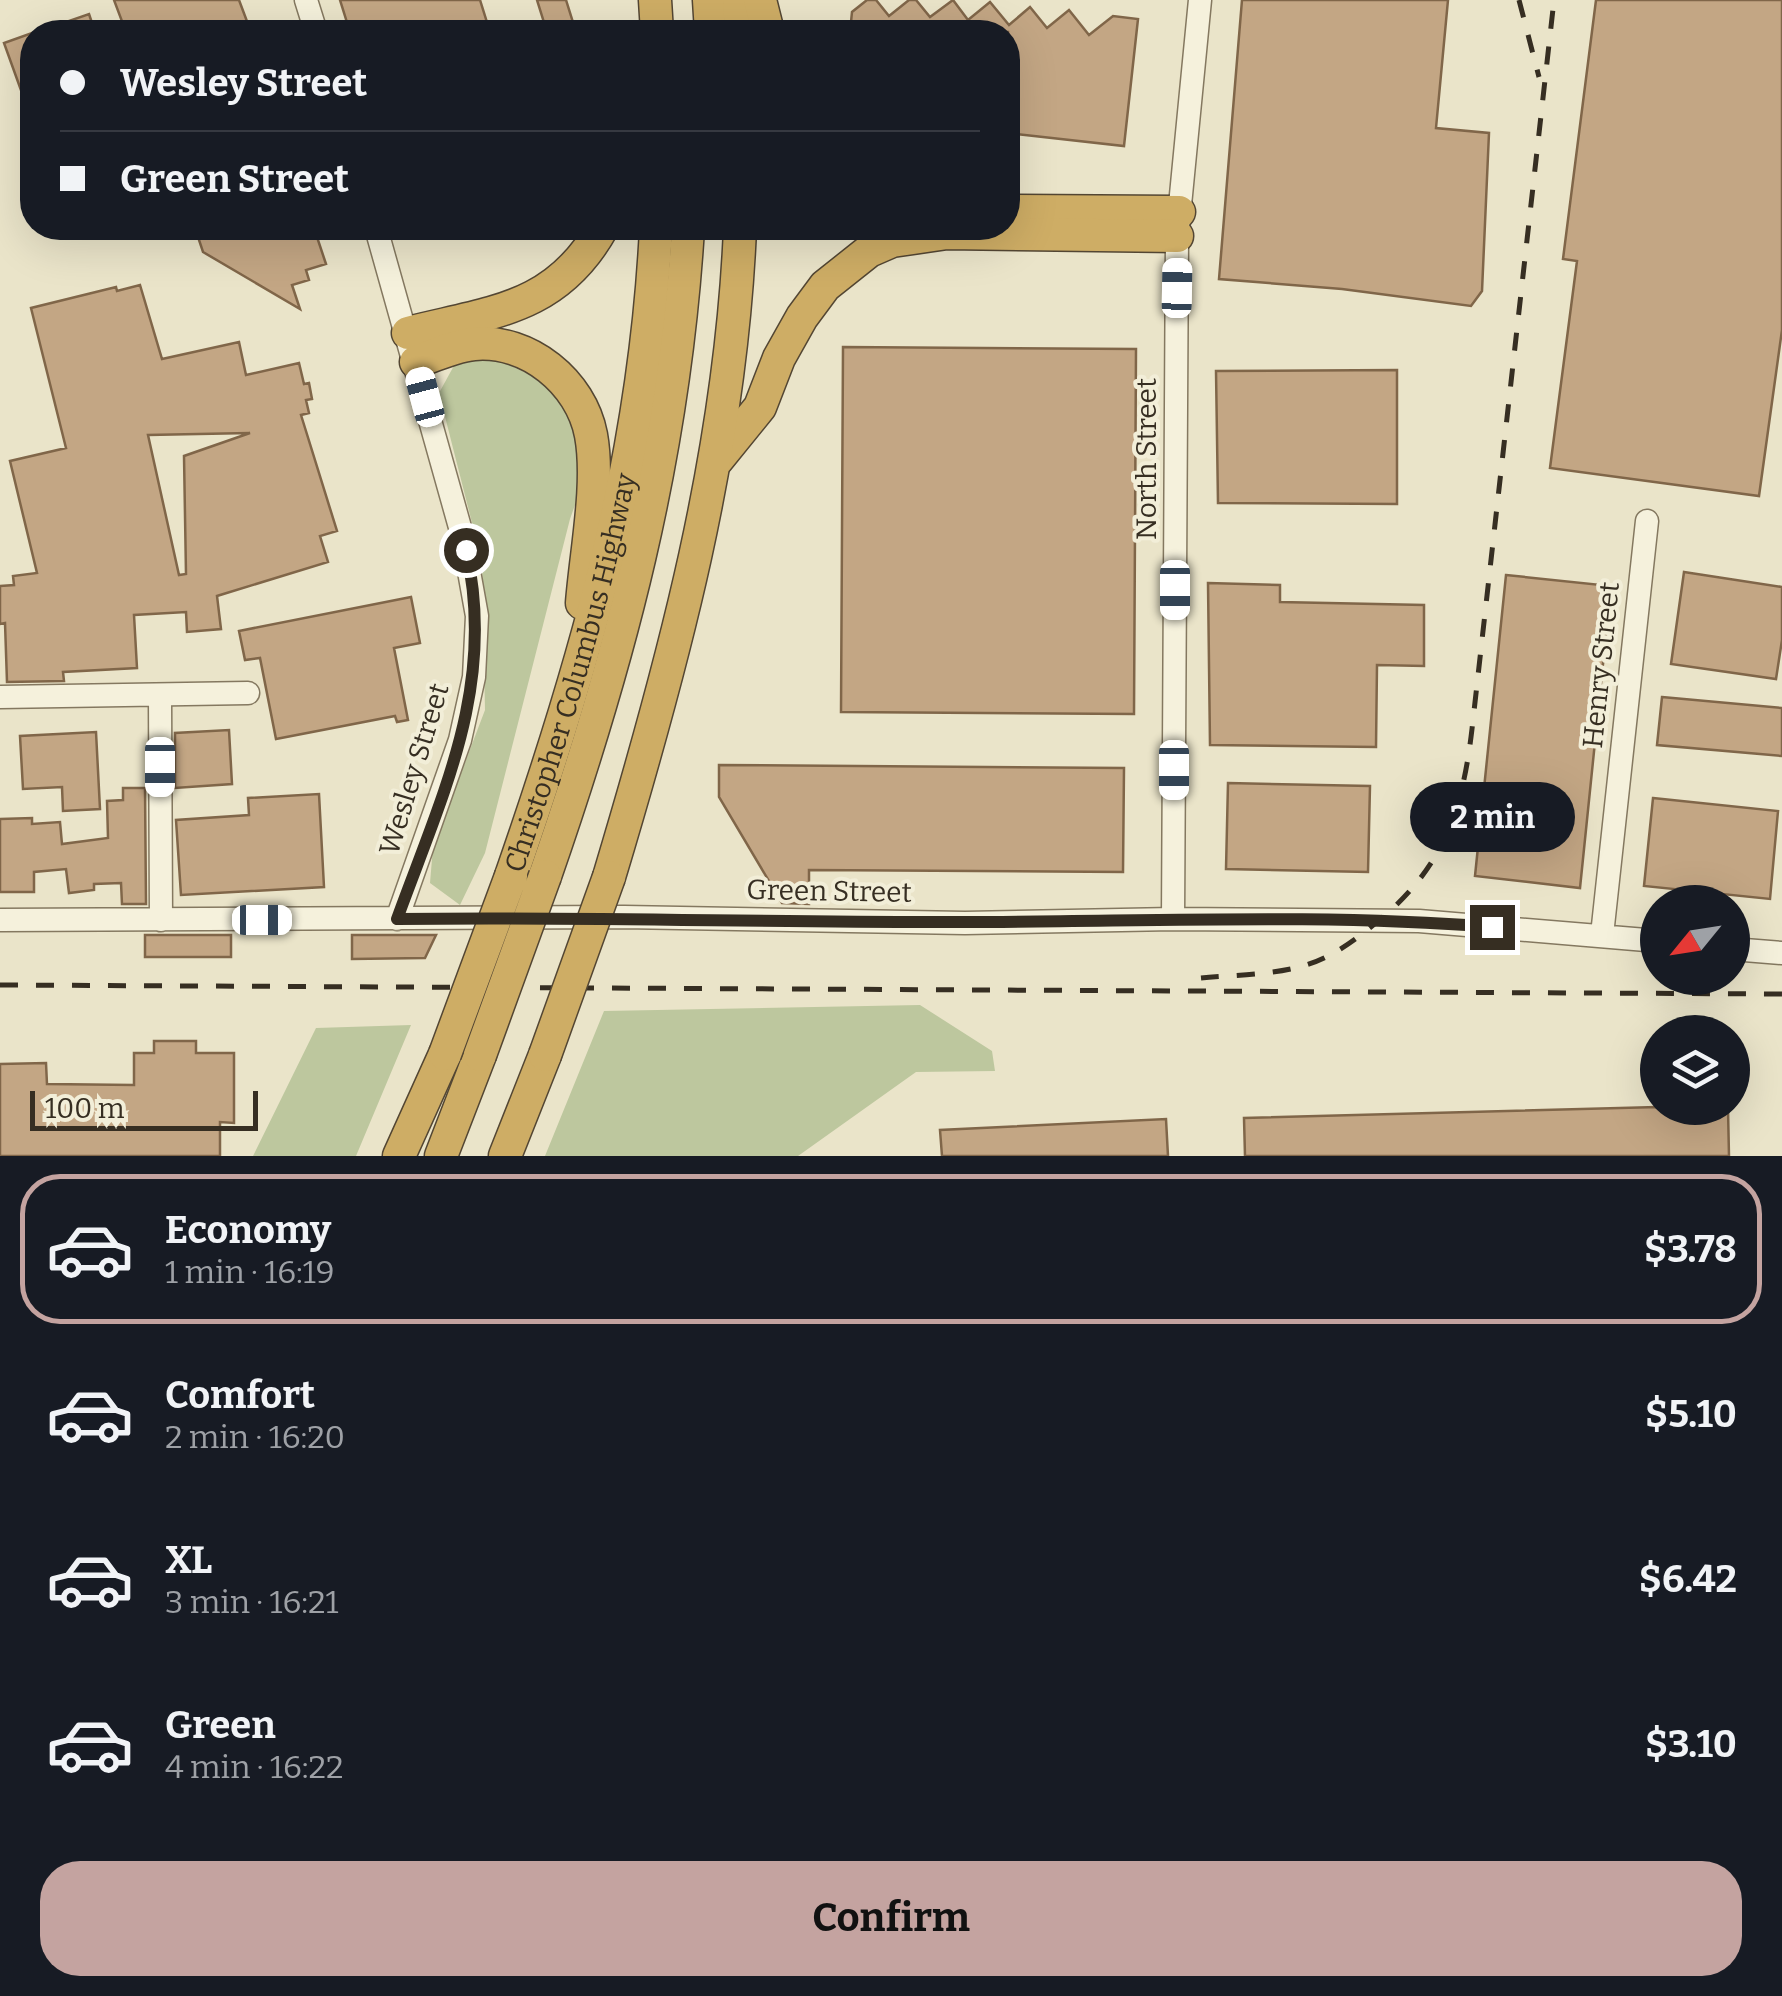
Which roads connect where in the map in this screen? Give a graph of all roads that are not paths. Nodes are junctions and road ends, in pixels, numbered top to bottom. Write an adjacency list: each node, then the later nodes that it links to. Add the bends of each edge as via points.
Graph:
1 (1200, 0): 3 (street, North Street)
2 (1020, 212): 3 (highway)
3 (1178, 224): 4 (highway); 21 (street, North Street)
4 (1020, 230)
5 (380, 240): 12 (street, Wesley Street)
6 (594, 240): 12 (highway, via 558,284)
7 (655, 240): 15 (highway, Christopher Columbus Highway, via 628,471)
8 (687, 240): 19 (highway, Christopher Columbus Highway, via 674,377 646,539)
9 (709, 240): 19 (highway, Christopher Columbus Highway, via 693,398 663,564 618,726)
10 (739, 240): 13 (highway)
11 (899, 240): 13 (highway, via 869,251 825,286 779,358 760,407)
12 (412, 348): 15 (highway, via 475,344 527,352 551,369 583,411 592,480); 20 (street, Wesley Street, via 474,584 477,648 460,740)
13 (714, 464): 32 (highway, bridge, via 666,686 609,877)
14 (1648, 521): 24 (street, Henry Street)
15 (575, 686): 29 (highway, Christopher Columbus Highway, bridge, via 446,1054)
16 (248, 692): 17 (street)
17 (160, 695): 18 (street); 23 (street)
18 (0, 697)
19 (557, 876): 28 (highway, Christopher Columbus Highway, bridge)
20 (397, 919): 21 (street, Green Street); 23 (street, Green Street)
21 (1173, 919): 24 (street, Green Street, via 1419,922)
22 (0, 920): 23 (street, Green Street)
23 (161, 920)
24 (1602, 934): 25 (street, Green Street)
25 (1640, 939)
26 (1750, 950): 27 (street)
27 (1782, 953)
28 (492, 1055): 30 (highway, Christopher Columbus Highway); 31 (highway, Christopher Columbus Highway)
29 (398, 1156)
30 (440, 1156)
31 (464, 1156)
32 (505, 1156)

